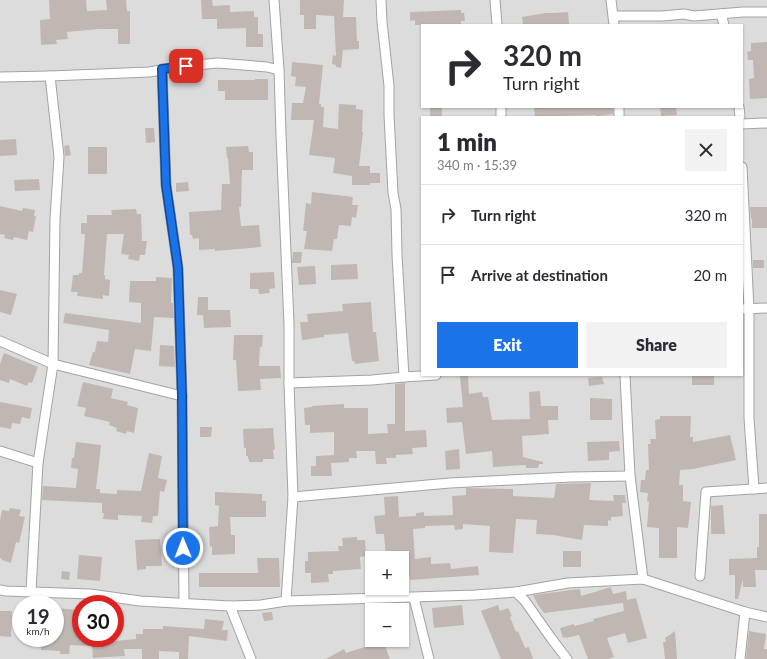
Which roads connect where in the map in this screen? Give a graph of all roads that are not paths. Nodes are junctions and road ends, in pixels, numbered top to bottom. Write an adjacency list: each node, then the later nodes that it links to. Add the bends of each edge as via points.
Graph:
1 (274, 0): 11 (street)
2 (381, 0): 23 (street, via 389,86)
3 (495, 0): 8 (street)
4 (612, 0): 7 (street)
5 (767, 12): 6 (street)
6 (721, 14): 7 (street, via 684,14); 9 (street)
7 (614, 21)
8 (497, 24)
9 (724, 24)
10 (162, 69): 11 (street, via 218,64); 12 (street, via 149,72); 25 (street, via 166,185 178,268)
11 (279, 70): 24 (street)
12 (50, 76): 13 (street); 20 (street, via 59,157 55,219)
13 (0, 77)
14 (767, 123): 15 (street)
15 (743, 124)
16 (743, 214): 18 (street)
17 (767, 308): 18 (street)
18 (745, 309): 30 (street)
19 (0, 341): 20 (street)
20 (53, 364): 25 (street); 27 (street)
21 (421, 376): 23 (street)
22 (625, 376): 28 (street)
23 (404, 377): 24 (street)
24 (289, 383): 31 (street)
25 (182, 396): 39 (street)
26 (0, 451): 27 (street)
27 (38, 463): 35 (street)
28 (630, 476): 31 (street, via 450,483); 33 (street)
29 (767, 488): 30 (street)
30 (754, 489): 32 (street, via 706,492)
31 (293, 497): 38 (street)
32 (700, 576)
33 (643, 579): 36 (street, via 568,583); 41 (street)
34 (0, 590): 35 (street)
35 (31, 591): 39 (street)
36 (516, 592): 37 (street); 45 (street)
37 (414, 598): 38 (street); 44 (street)
38 (286, 601): 40 (street)
39 (184, 603): 40 (street)
40 (230, 606): 43 (street)
41 (745, 612): 42 (street); 46 (street)
42 (767, 618)
43 (251, 659)
44 (429, 659)
45 (567, 659)
46 (740, 659)

